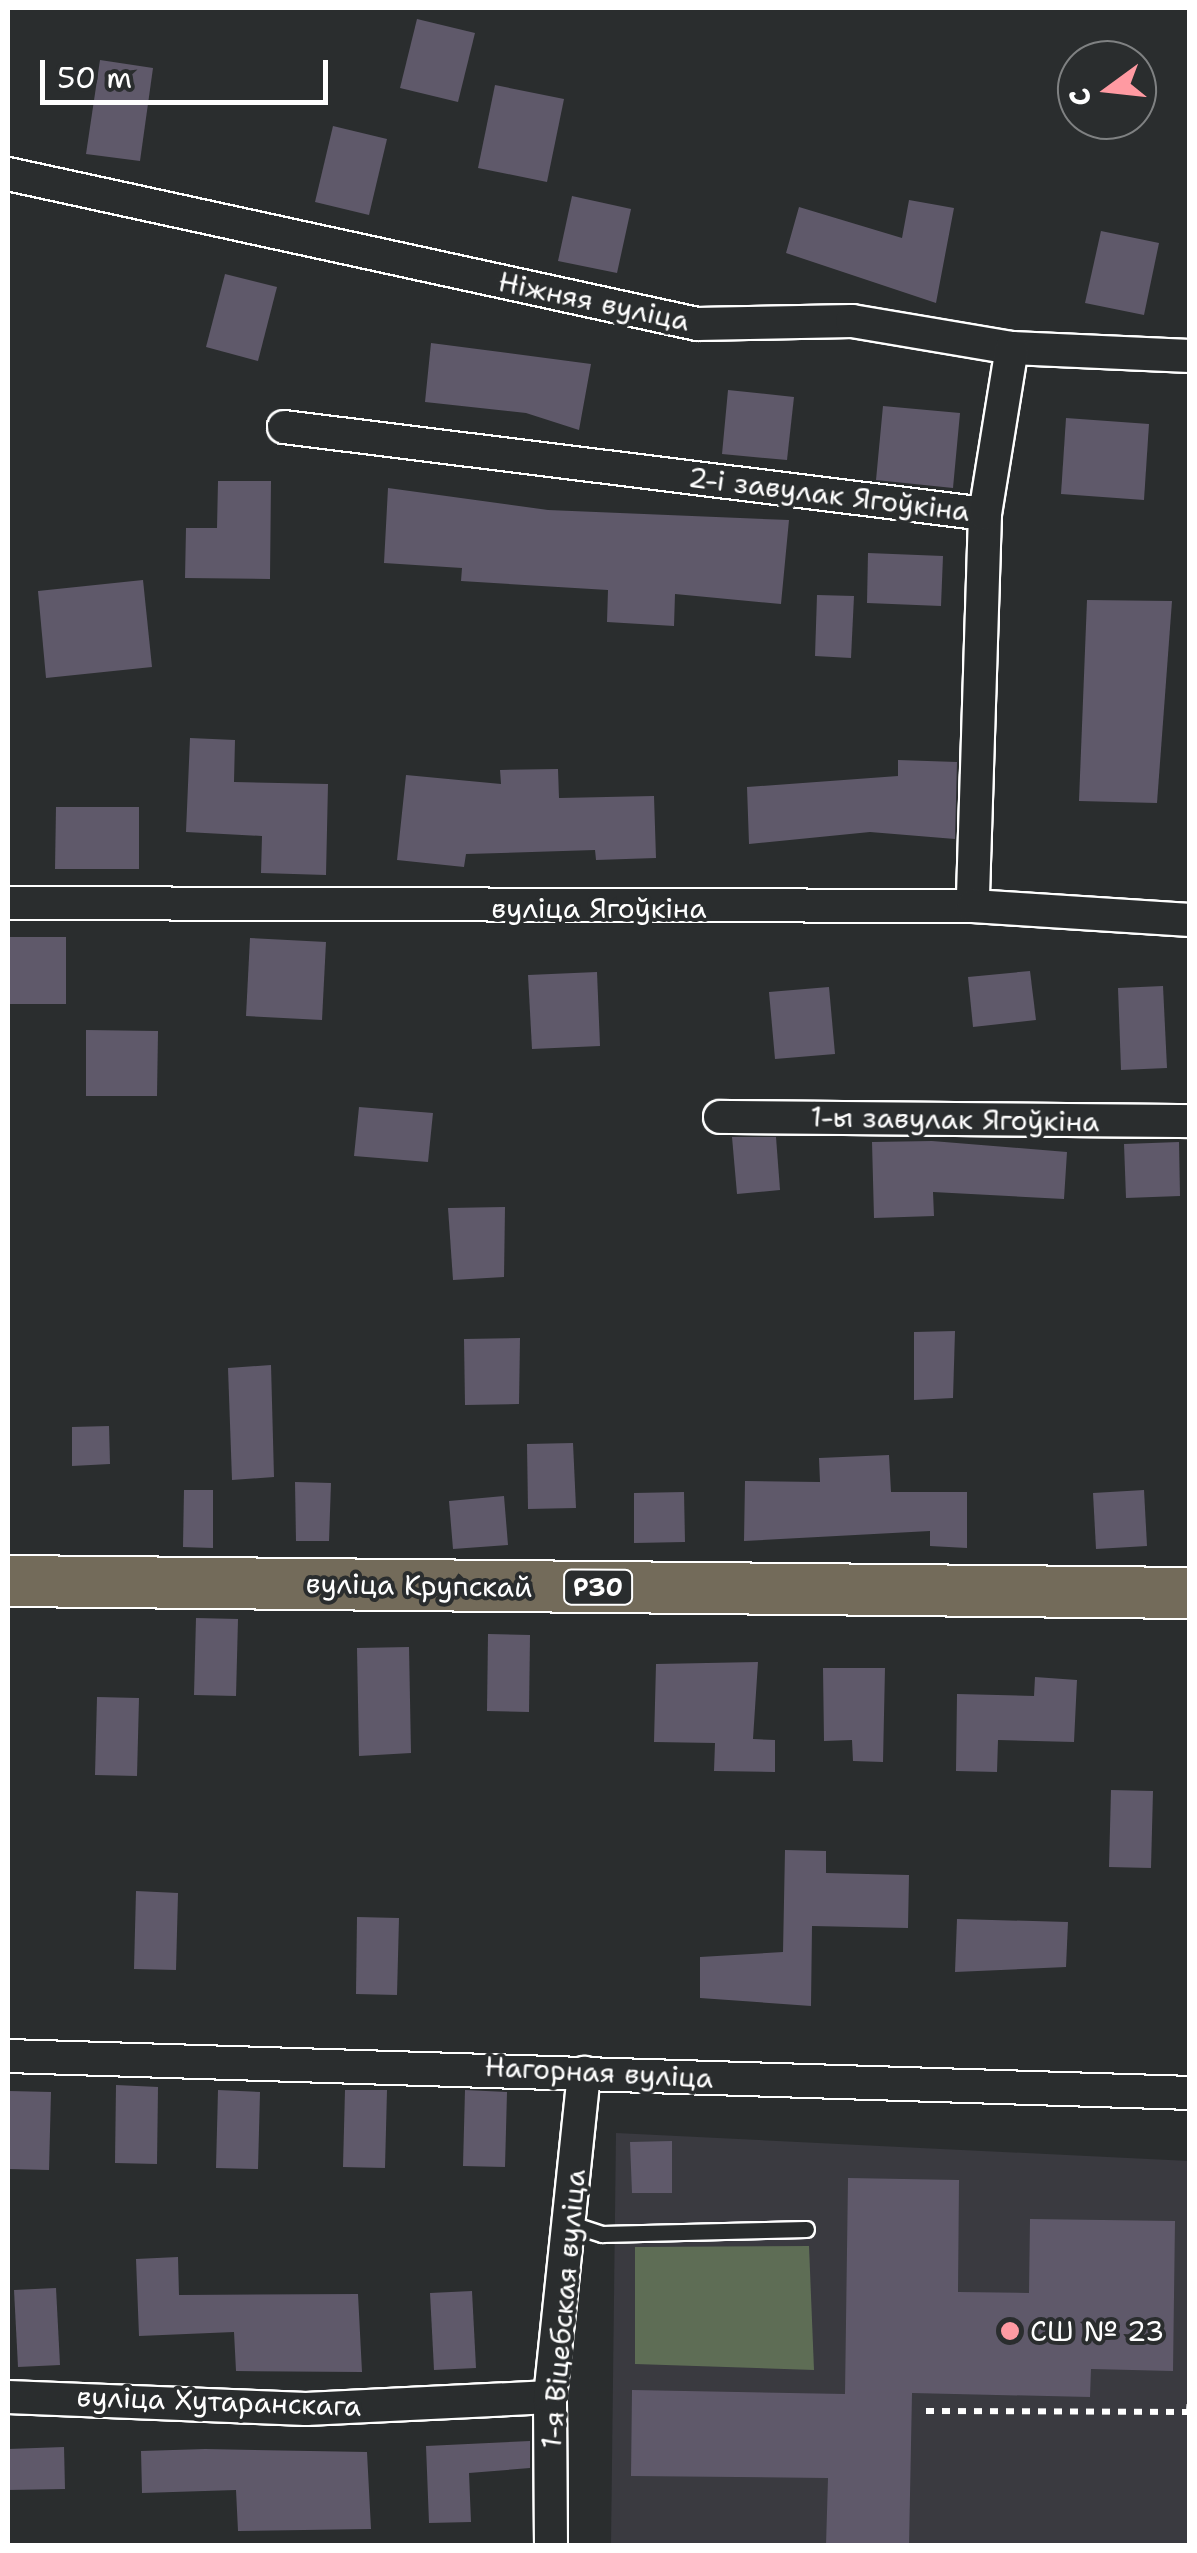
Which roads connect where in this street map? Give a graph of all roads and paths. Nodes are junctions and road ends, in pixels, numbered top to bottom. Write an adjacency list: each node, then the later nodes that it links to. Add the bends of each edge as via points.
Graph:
1 (8, 174): 2 (street, Ніжняя вуліца, via 696,324 852,322)
2 (1012, 348): 3 (street, Ніжняя вуліца); 5 (street)
3 (1190, 356)
4 (284, 427): 5 (street, 2-і завулак Ягоўкіна)
5 (986, 514): 7 (street, 2-і завулак Ягоўкіна)
6 (8, 903): 7 (street, вуліца Ягоўкіна)
7 (974, 906): 8 (street, вуліца Ягоўкіна)
8 (1190, 920)
9 (720, 1117): 10 (street, 1-ы завулак Ягоўкіна)
10 (1190, 1121)
11 (8, 1581): 12 (main road, вуліца Крупскай / Р30)
12 (1190, 1593)
13 (8, 2056): 14 (street, Нагорная вуліца)
14 (584, 2074): 15 (street, Нагорная вуліца); 16 (street, 1-я Віцебская вуліца)
15 (1190, 2092)
16 (568, 2223): 17 (lane, via 602,2234); 20 (street, 1-я Віцебская вуліца)
17 (806, 2229)
18 (1190, 2396): 21 (path, via 1189,2412)
19 (8, 2397): 20 (street, вуліца Хутаранскага, via 306,2409)
20 (550, 2397): 22 (street, 1-я Віцебская вуліца)
21 (926, 2411)
22 (550, 2546)

